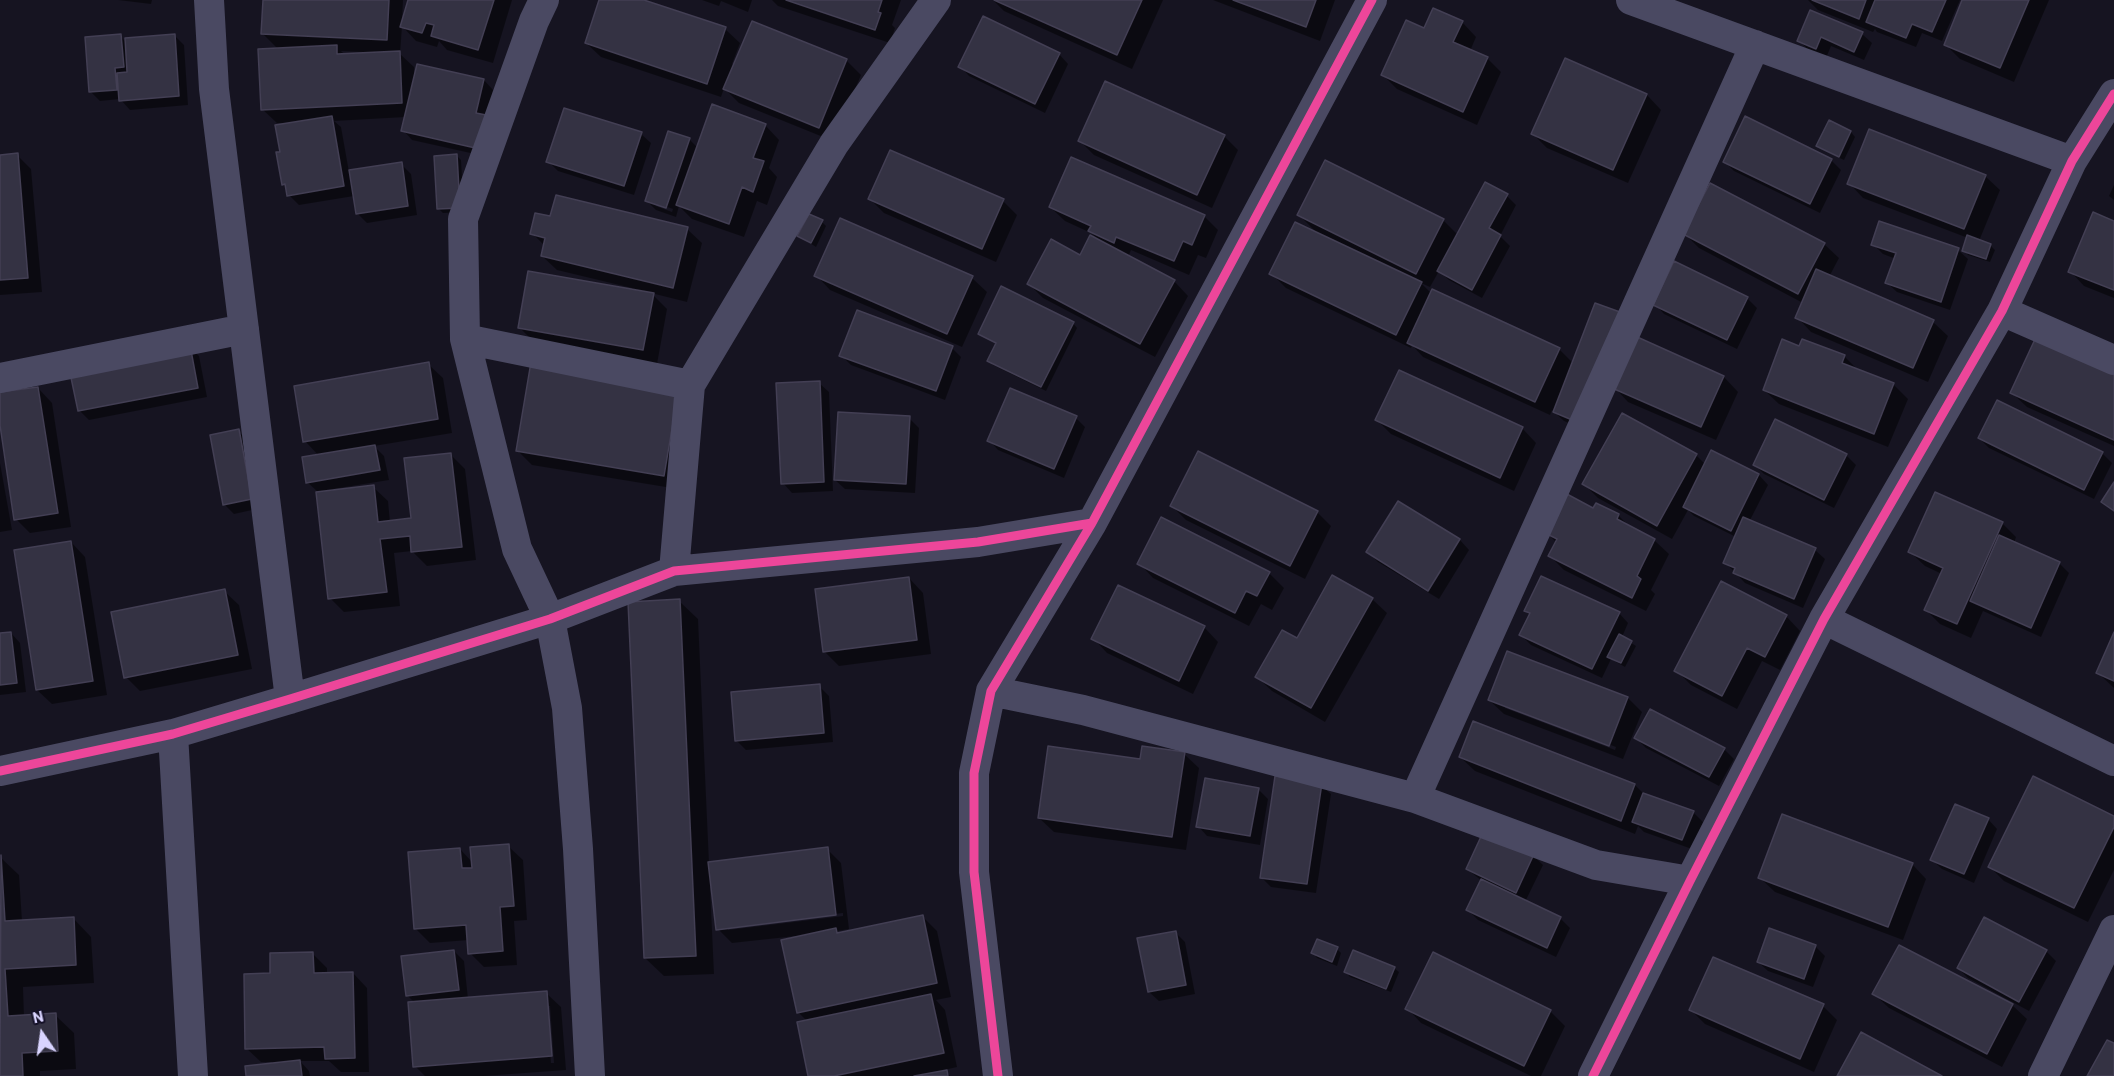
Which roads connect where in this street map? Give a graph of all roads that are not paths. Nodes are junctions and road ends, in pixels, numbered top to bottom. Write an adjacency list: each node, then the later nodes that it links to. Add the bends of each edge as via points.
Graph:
1 (209, 0): 10 (street, via 214,89)
2 (544, 0): 11 (street, via 463,219)
3 (936, 0): 14 (street, via 834,144)
4 (1372, 0): 15 (street)
5 (1631, 0): 6 (street)
6 (1755, 45): 8 (street); 24 (street)
7 (2114, 94): 8 (street)
8 (2072, 161): 9 (street)
9 (2002, 311): 12 (street); 18 (street)
10 (244, 329): 13 (street); 20 (street)
11 (465, 339): 14 (street); 17 (street, via 517,549)
12 (2114, 360)
13 (0, 378)
14 (690, 385): 16 (street)
15 (1092, 523): 16 (street, via 978,542); 19 (street)
16 (674, 571): 17 (street)
17 (550, 619): 20 (street); 28 (street, via 567,708)
18 (1824, 619): 22 (street); 25 (street)
19 (991, 691): 24 (street, via 1083,710); 29 (street, via 974,773 974,872)
20 (290, 699): 21 (street)
21 (173, 734): 23 (street); 27 (street)
22 (2114, 761)
23 (0, 771)
24 (1415, 798): 25 (street, via 1596,865)
25 (1690, 881): 30 (street)
26 (2114, 930): 31 (street)
27 (193, 1076)
28 (591, 1076)
29 (998, 1076)
30 (1593, 1076)
31 (2043, 1076)

